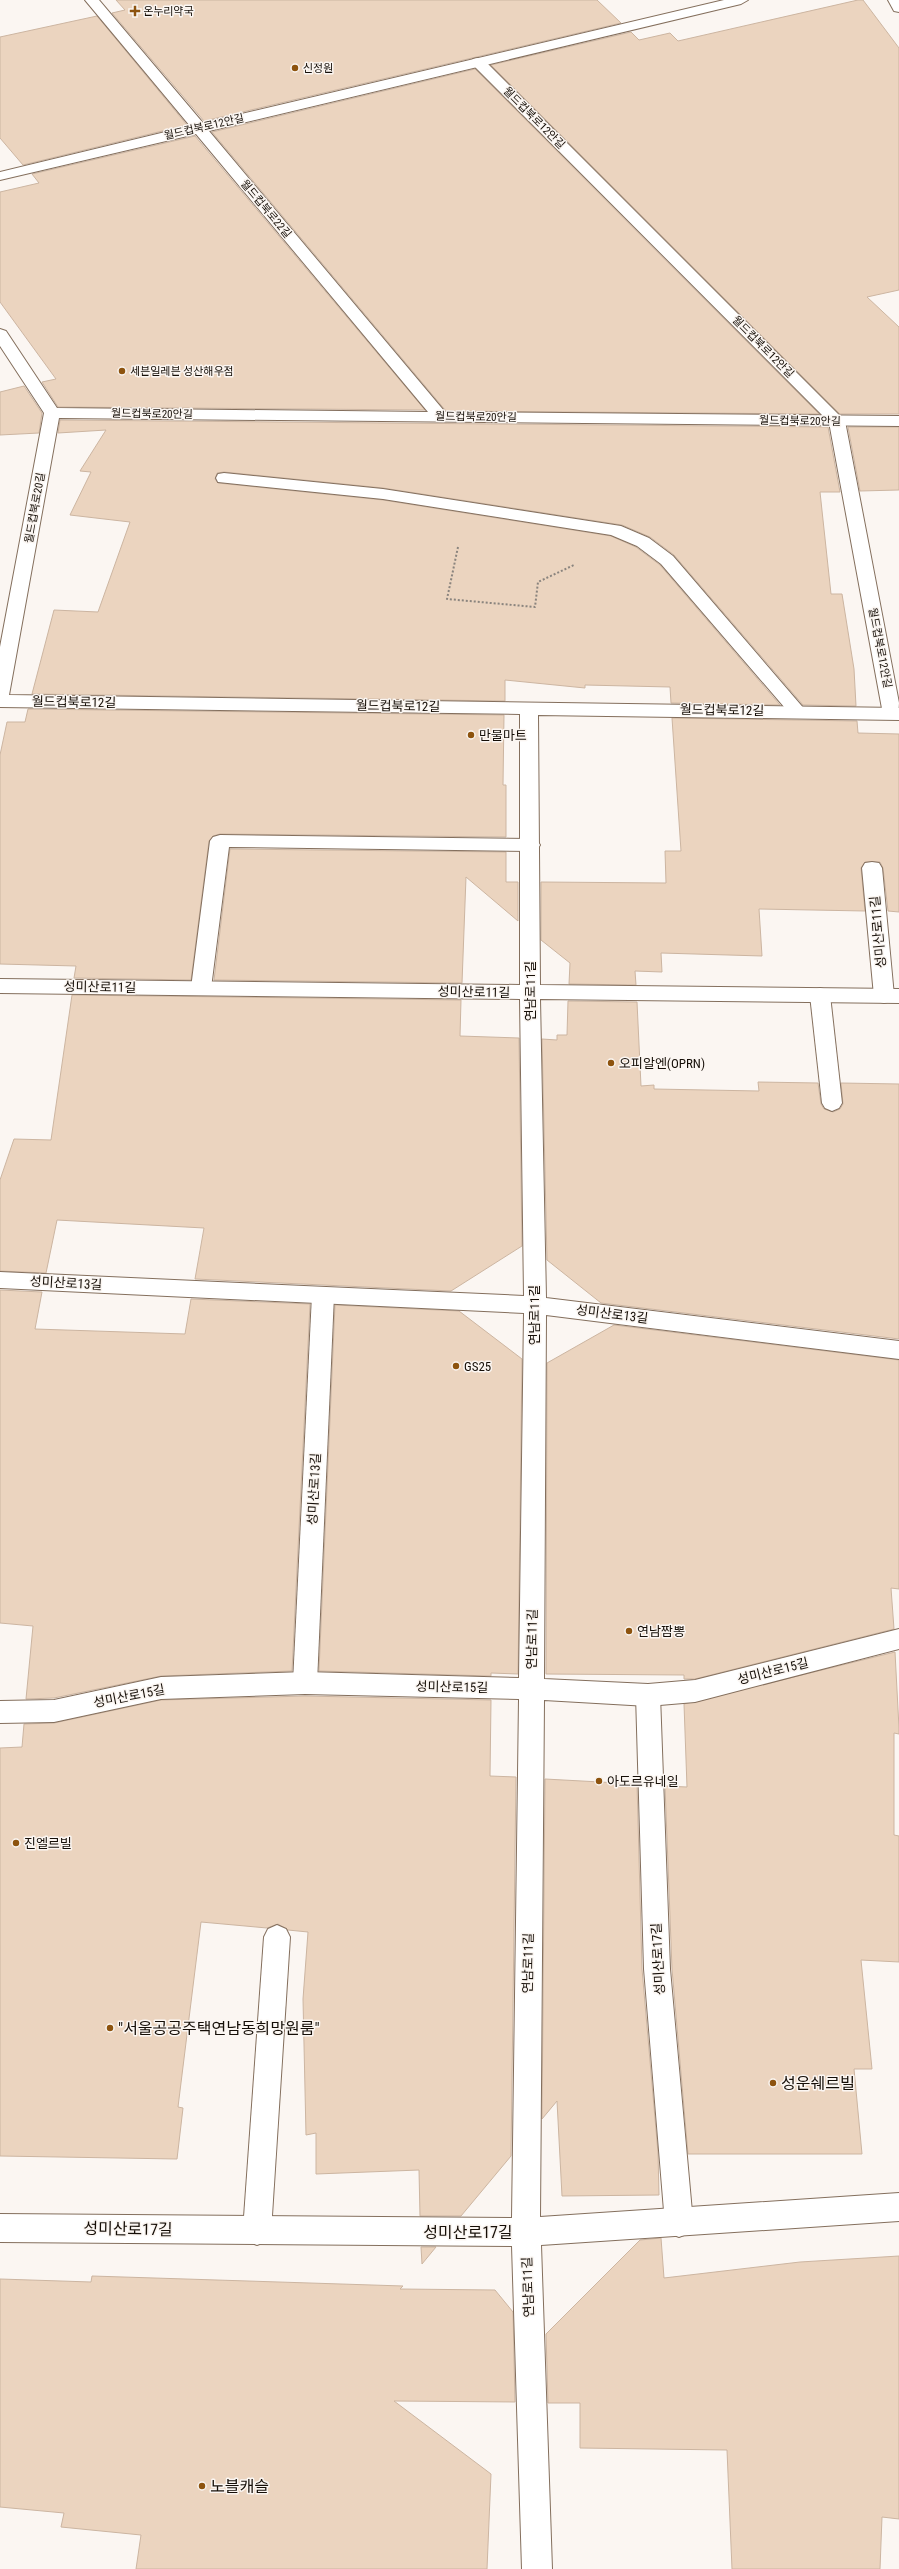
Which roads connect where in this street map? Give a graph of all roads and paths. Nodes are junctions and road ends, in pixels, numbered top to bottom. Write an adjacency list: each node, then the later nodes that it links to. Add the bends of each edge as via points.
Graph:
1 (92, 0): 6 (street, 월드컵북로22길)
2 (741, 0): 5 (street, 월드컵북로12안길)
3 (895, 0): 4 (street)
4 (899, 8)
5 (478, 62): 6 (street, 월드컵북로12안길); 11 (street, 월드컵북로12안길)
6 (199, 128): 7 (street, 월드컵북로12안길); 10 (street, 월드컵북로22길)
7 (0, 176)
8 (0, 334): 9 (street)
9 (52, 413): 10 (street, 월드컵북로20안길); 16 (street, 월드컵북로20길)
10 (442, 417): 11 (street, 월드컵북로20안길)
11 (836, 421): 12 (street, 월드컵북로20안길); 20 (street, 월드컵북로12안길)
12 (899, 421)
13 (224, 478): 14 (street, 월드컵북로12길, via 383,494)
14 (473, 508): 15 (street, 월드컵북로12길, via 615,530); 15 (path, via 454,556 447,599 534,607 538,582)
15 (627, 536): 19 (street, 월드컵북로12길, via 643,542 667,560)
16 (0, 696)
17 (0, 702): 18 (street, 월드컵북로12길)
18 (529, 708): 19 (street, 월드컵북로12길); 21 (street, 연남로11길)
19 (797, 711): 20 (street, 월드컵북로12길)
20 (896, 714)
21 (530, 845): 24 (street, via 220,841); 25 (street, 연남로11길)
22 (872, 868): 27 (street, 성미산로11길)
23 (0, 986): 24 (street, 성미산로11길)
24 (201, 988): 25 (street, 성미산로11길)
25 (530, 993): 26 (street, 성미산로11길); 31 (street, 연남로11길)
26 (820, 995): 27 (street, 성미산로11길); 28 (street)
27 (892, 996)
28 (832, 1103)
29 (0, 1280): 30 (street, 성미산로13길)
30 (323, 1295): 31 (street, 성미산로13길); 34 (street, 성미산로13길)
31 (535, 1305): 32 (street, 성미산로13길); 35 (street, 연남로11길)
32 (899, 1350)
33 (899, 1639): 36 (street, 성미산로15길, via 695,1691)
34 (305, 1683): 35 (street, 성미산로15길); 37 (street, 성미산로15길, via 161,1688 54,1711)
35 (531, 1689): 36 (street, 성미산로15길); 43 (street, 연남로11길)
36 (648, 1695): 40 (street, 성미산로17길, via 658,1968)
37 (0, 1712)
38 (277, 1937): 42 (street)
39 (899, 2207): 40 (street, 성미산로17길)
40 (679, 2223): 43 (street, 성미산로17길)
41 (0, 2228): 42 (street, 성미산로17길)
42 (257, 2231): 43 (street, 성미산로17길)
43 (526, 2232): 44 (street, 연남로11길)
44 (537, 2569)

